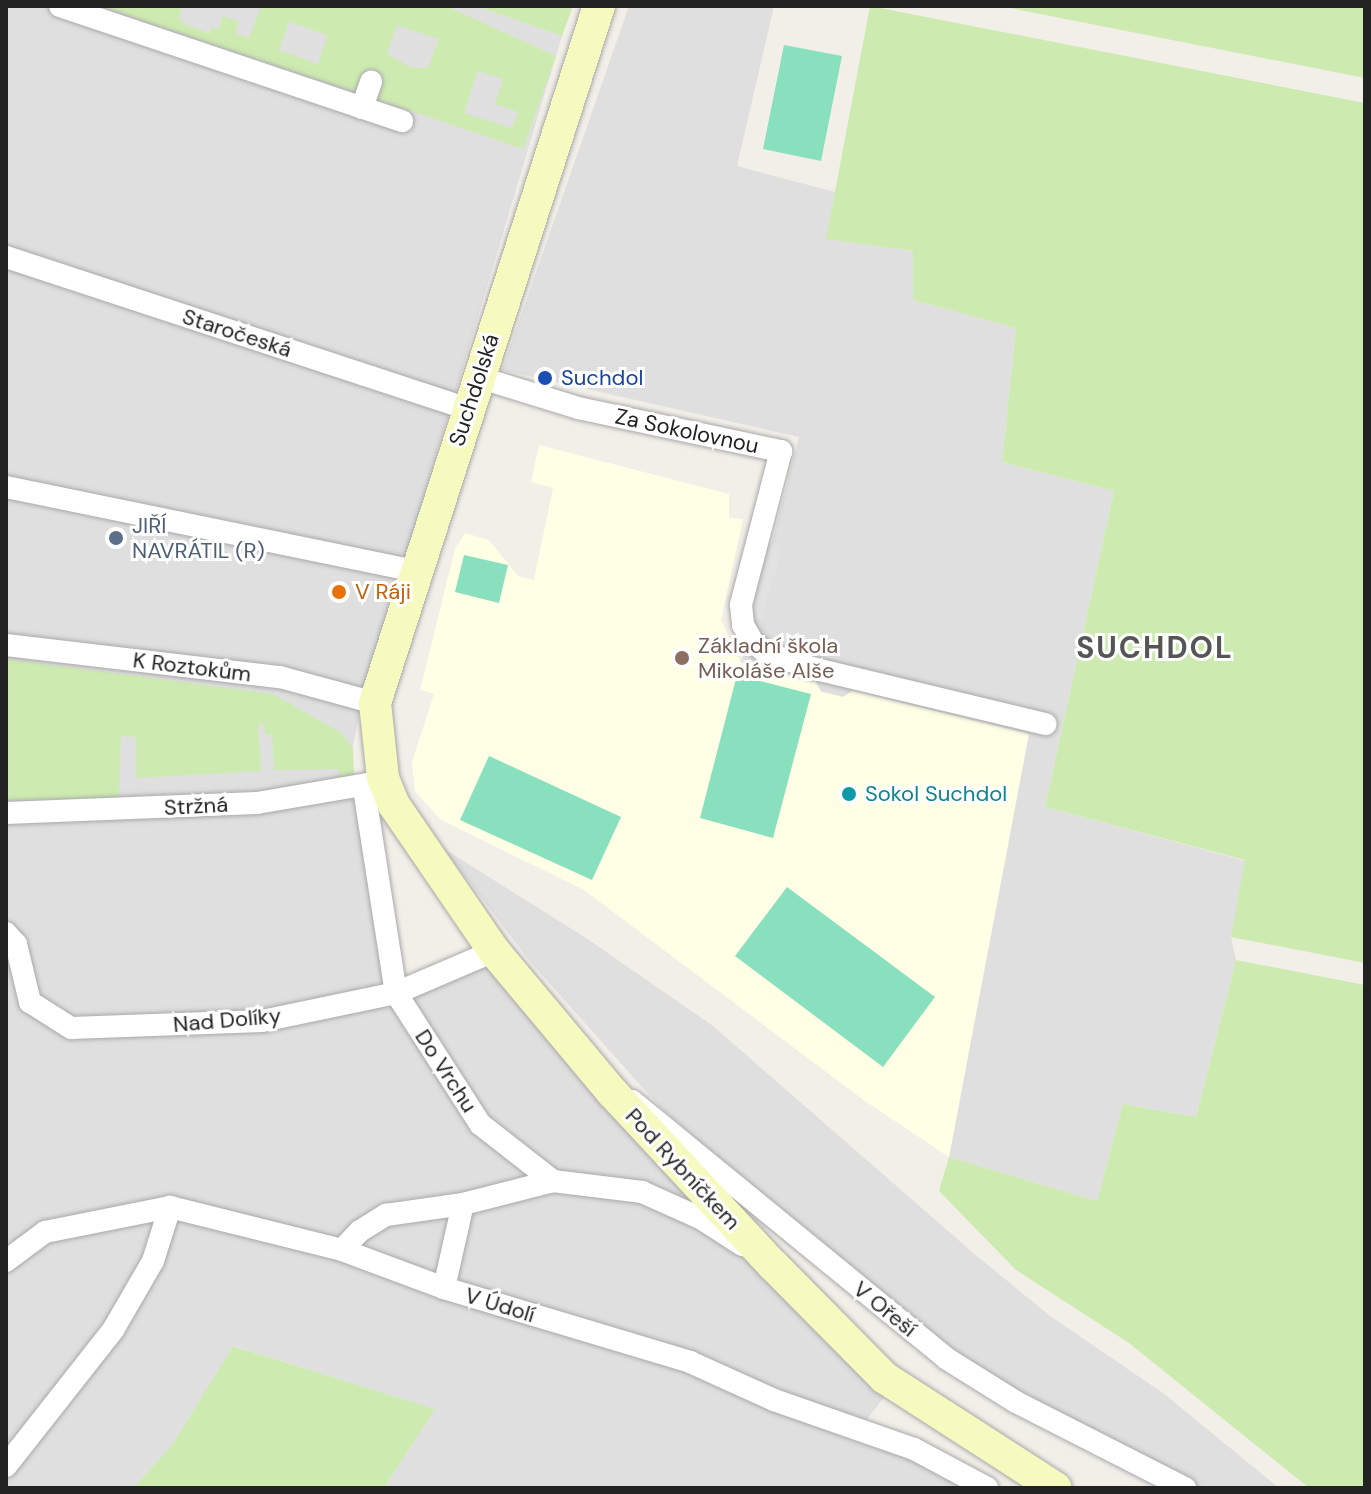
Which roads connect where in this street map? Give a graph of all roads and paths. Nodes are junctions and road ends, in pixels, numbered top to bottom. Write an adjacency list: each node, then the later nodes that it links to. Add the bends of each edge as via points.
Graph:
1 (60, 6): 4 (street)
2 (599, 6): 7 (street, Suchdolská)
3 (371, 82): 4 (street)
4 (362, 108): 5 (street)
5 (402, 121)
6 (6, 257): 8 (street, Staročeská)
7 (478, 377): 8 (street, Suchdolská); 13 (street, Za Sokolovnou, via 578,408 781,451 741,605 743,625 753,642 768,654 816,669)
8 (468, 409): 10 (street, Suchdolská)
9 (6, 487): 10 (street)
10 (415, 571): 12 (street, Suchdolská)
11 (6, 645): 12 (street, K Roztokům, via 280,677)
12 (375, 703): 14 (street, Suchdolská)
13 (1045, 724)
14 (374, 783): 15 (street, Stržná, via 257,803); 17 (street, Pod Rybníčkem); 18 (street, Do Vrchu)
15 (6, 813)
16 (6, 933): 18 (street, Nad Dolíky, via 16,944 30,1002 71,1028 262,1021)
17 (494, 951): 18 (street, Nad Dolíky); 19 (street, Pod Rybníčkem)
18 (396, 993): 20 (street, Do Vrchu, via 480,1124)
19 (612, 1092): 25 (street, Pod Rybníčkem); 30 (street, V Ořeší, via 643,1106 947,1359 1016,1402)
20 (553, 1181): 21 (street); 25 (street, via 642,1192 702,1219)
21 (463, 1204): 23 (street, via 386,1215); 26 (street)
22 (170, 1207): 23 (street, V Údolí); 24 (street, V Údolí, via 45,1232); 27 (street, via 153,1261 113,1330)
23 (342, 1250): 26 (street, V Údolí)
24 (6, 1261)
25 (773, 1265): 29 (street, Pod Rybníčkem, via 885,1378)
26 (444, 1288): 28 (street, V Údolí, via 690,1362 774,1400 914,1449)
27 (6, 1466)
28 (987, 1488)
29 (1056, 1488)
30 (1185, 1488)

